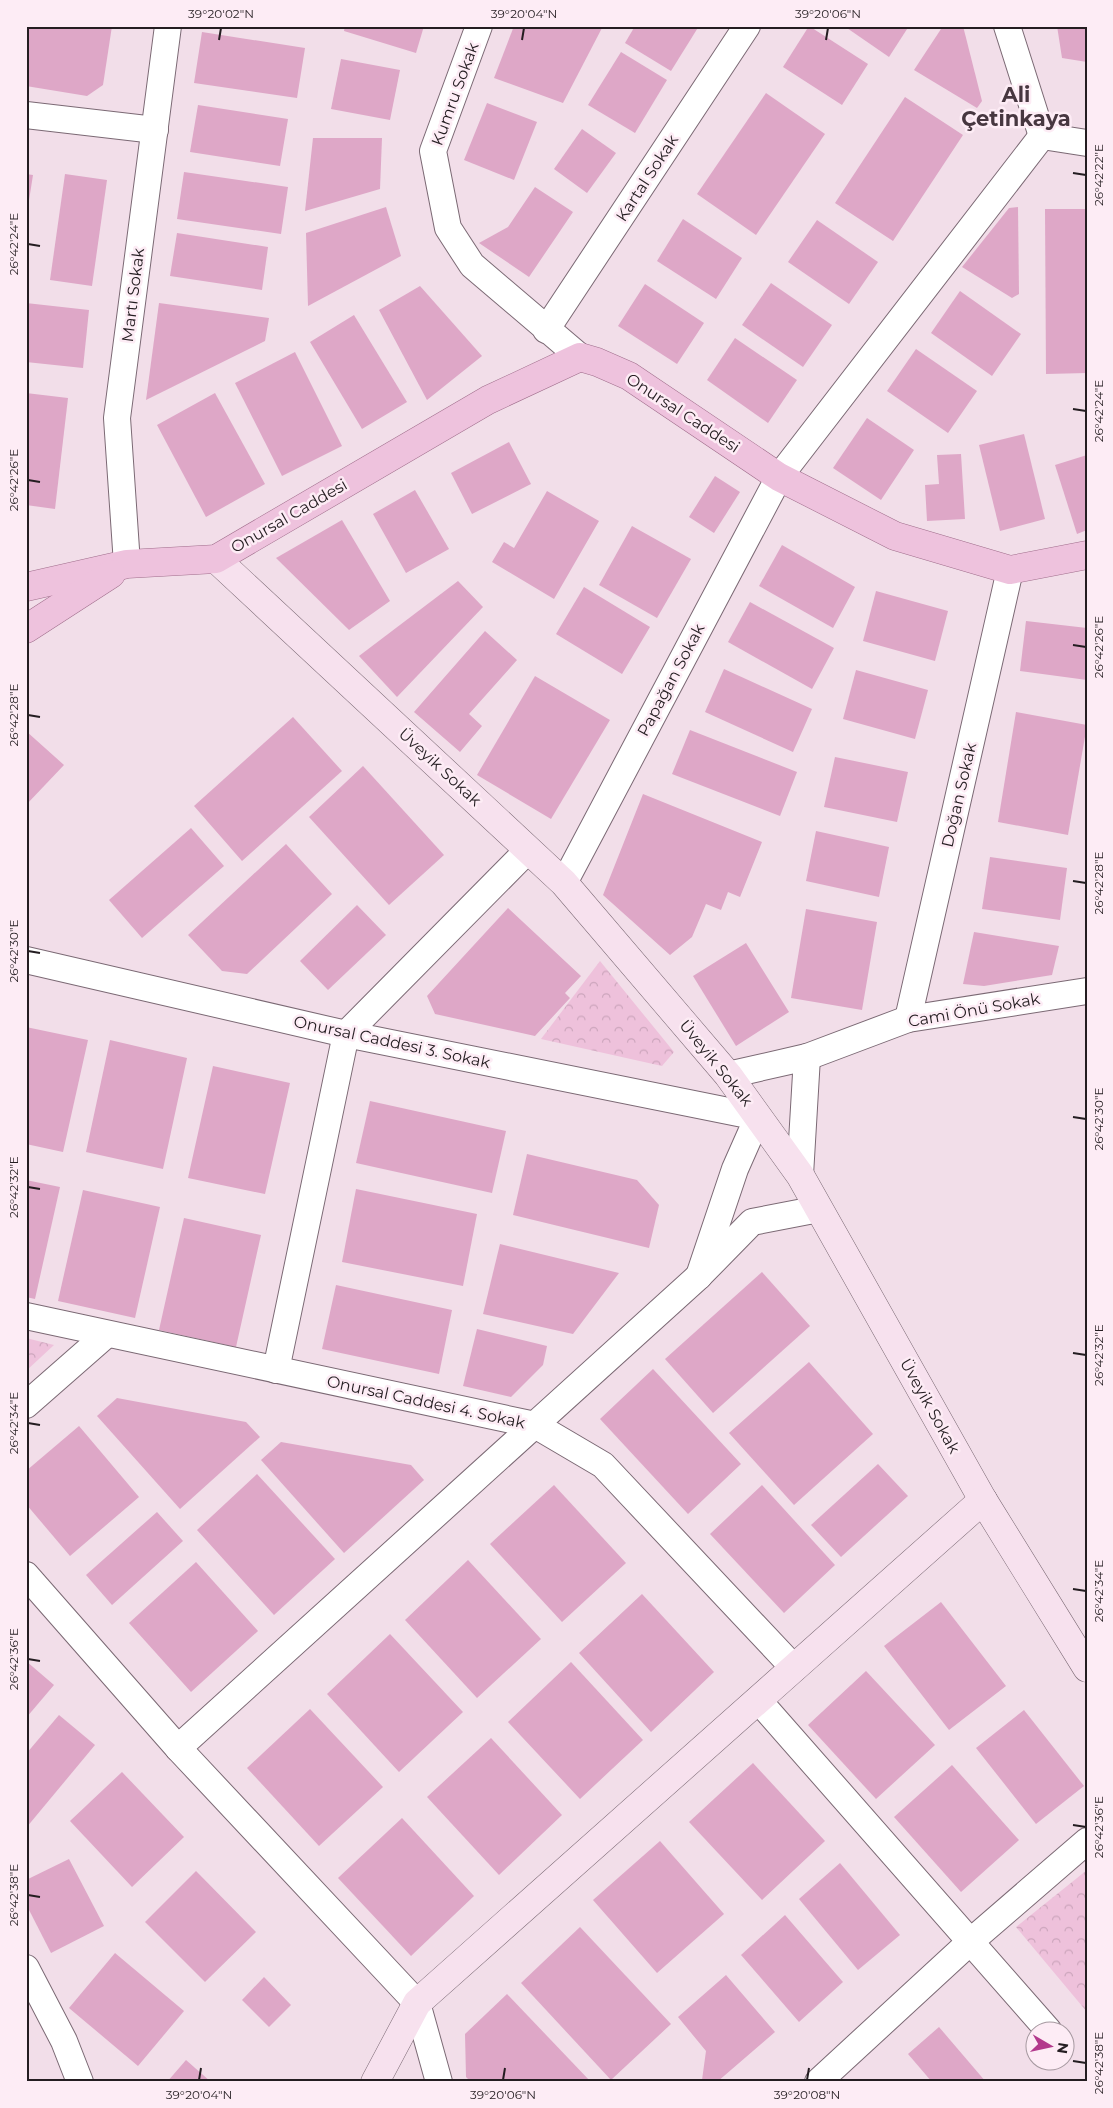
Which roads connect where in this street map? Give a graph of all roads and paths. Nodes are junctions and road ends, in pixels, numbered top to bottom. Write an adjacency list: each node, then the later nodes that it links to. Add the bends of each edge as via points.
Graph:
1 (168, 26): 6 (street, Martı Sokak)
2 (479, 26): 9 (street, Kumru Sokak, via 434,151 448,228 472,265)
3 (747, 26): 9 (street, Kartal Sokak)
4 (1007, 26): 7 (street)
5 (26, 115): 6 (street)
6 (155, 130): 14 (street, Martı Sokak, via 117,418)
7 (1042, 136): 8 (street); 11 (street, Papağan Sokak)
8 (1087, 143)
9 (546, 330): 10 (street, Kumru Sokak)
10 (580, 357): 11 (main road, Onursal Caddesi, via 629,376); 13 (main road, Onursal Caddesi, via 488,400)
11 (779, 477): 15 (main road, Onursal Caddesi, via 895,536); 19 (street, Papağan Sokak)
12 (1087, 555): 15 (main road, Onursal Caddesi)
13 (216, 558): 14 (main road, Onursal Caddesi); 18 (street, Üveyik Sokak)
14 (127, 564): 16 (main road, Onursal Caddesi); 17 (main road)
15 (1010, 570): 22 (street, Doğan Sokak)
16 (26, 587)
17 (26, 629)
18 (528, 850): 19 (street, Üveyik Sokak); 23 (street)
19 (564, 883): 25 (street, Üveyik Sokak)
20 (26, 960): 23 (street, Onursal Caddesi 3. Sokak)
21 (1087, 991): 22 (street, Cami Önü Sokak)
22 (908, 1019): 24 (street, Cami Önü Sokak)
23 (346, 1034): 26 (street, Onursal Caddesi 3. Sokak); 32 (street)
24 (807, 1057): 25 (street, Cami Önü Sokak); 27 (street)
25 (728, 1075): 26 (street, Üveyik Sokak)
26 (758, 1117): 27 (street, Üveyik Sokak); 29 (street, via 735,1169)
27 (800, 1175): 28 (street, Üveyik Sokak)
28 (819, 1209): 29 (street, via 752,1222); 35 (street, Üveyik Sokak)
29 (699, 1276): 34 (street)
30 (26, 1316): 31 (street, Onursal Caddesi 4. Sokak)
31 (107, 1334): 32 (street, Onursal Caddesi 4. Sokak); 33 (street)
32 (276, 1370): 34 (street, Onursal Caddesi 4. Sokak)
33 (26, 1405)
34 (535, 1425): 37 (street, Onursal Caddesi 4. Sokak, via 603,1465); 40 (street)
35 (983, 1500): 37 (street); 38 (street, Üveyik Sokak)
36 (26, 1575): 40 (street)
37 (794, 1668): 39 (street)
38 (1087, 1668)
39 (758, 1700): 42 (street); 44 (street)
40 (178, 1748): 44 (street)
41 (1087, 1841): 42 (street)
42 (970, 1942): 45 (street); 49 (street)
43 (26, 1968): 46 (street, via 64,2041)
44 (417, 2003): 47 (street); 48 (street)
45 (1039, 2020)
46 (80, 2082)
47 (376, 2082)
48 (439, 2082)
49 (818, 2082)

